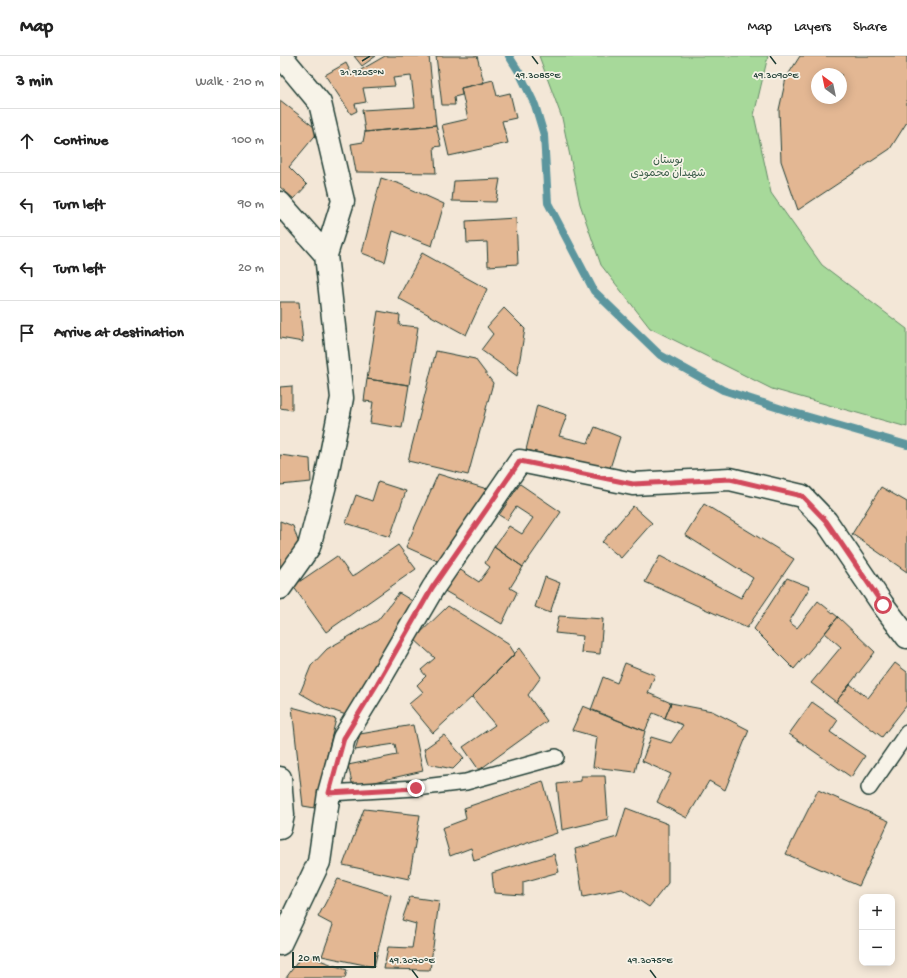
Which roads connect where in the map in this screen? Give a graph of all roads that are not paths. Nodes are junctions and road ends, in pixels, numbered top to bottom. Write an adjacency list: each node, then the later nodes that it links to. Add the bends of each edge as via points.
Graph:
1 (281, 56): 3 (street, via 320,103 343,201)
2 (280, 203): 3 (street)
3 (326, 255): 4 (street, via 342,398 325,485 309,547)
4 (280, 588)
5 (907, 637): 10 (street, via 826,521 802,496 730,479 633,484 520,461 432,588 344,738)
6 (907, 733): 9 (lane)
7 (556, 757): 10 (lane, via 466,782)
8 (280, 778): 11 (street, via 283,815)
9 (869, 788)
10 (329, 793): 12 (street, via 319,862)
11 (280, 828)
12 (280, 944)

